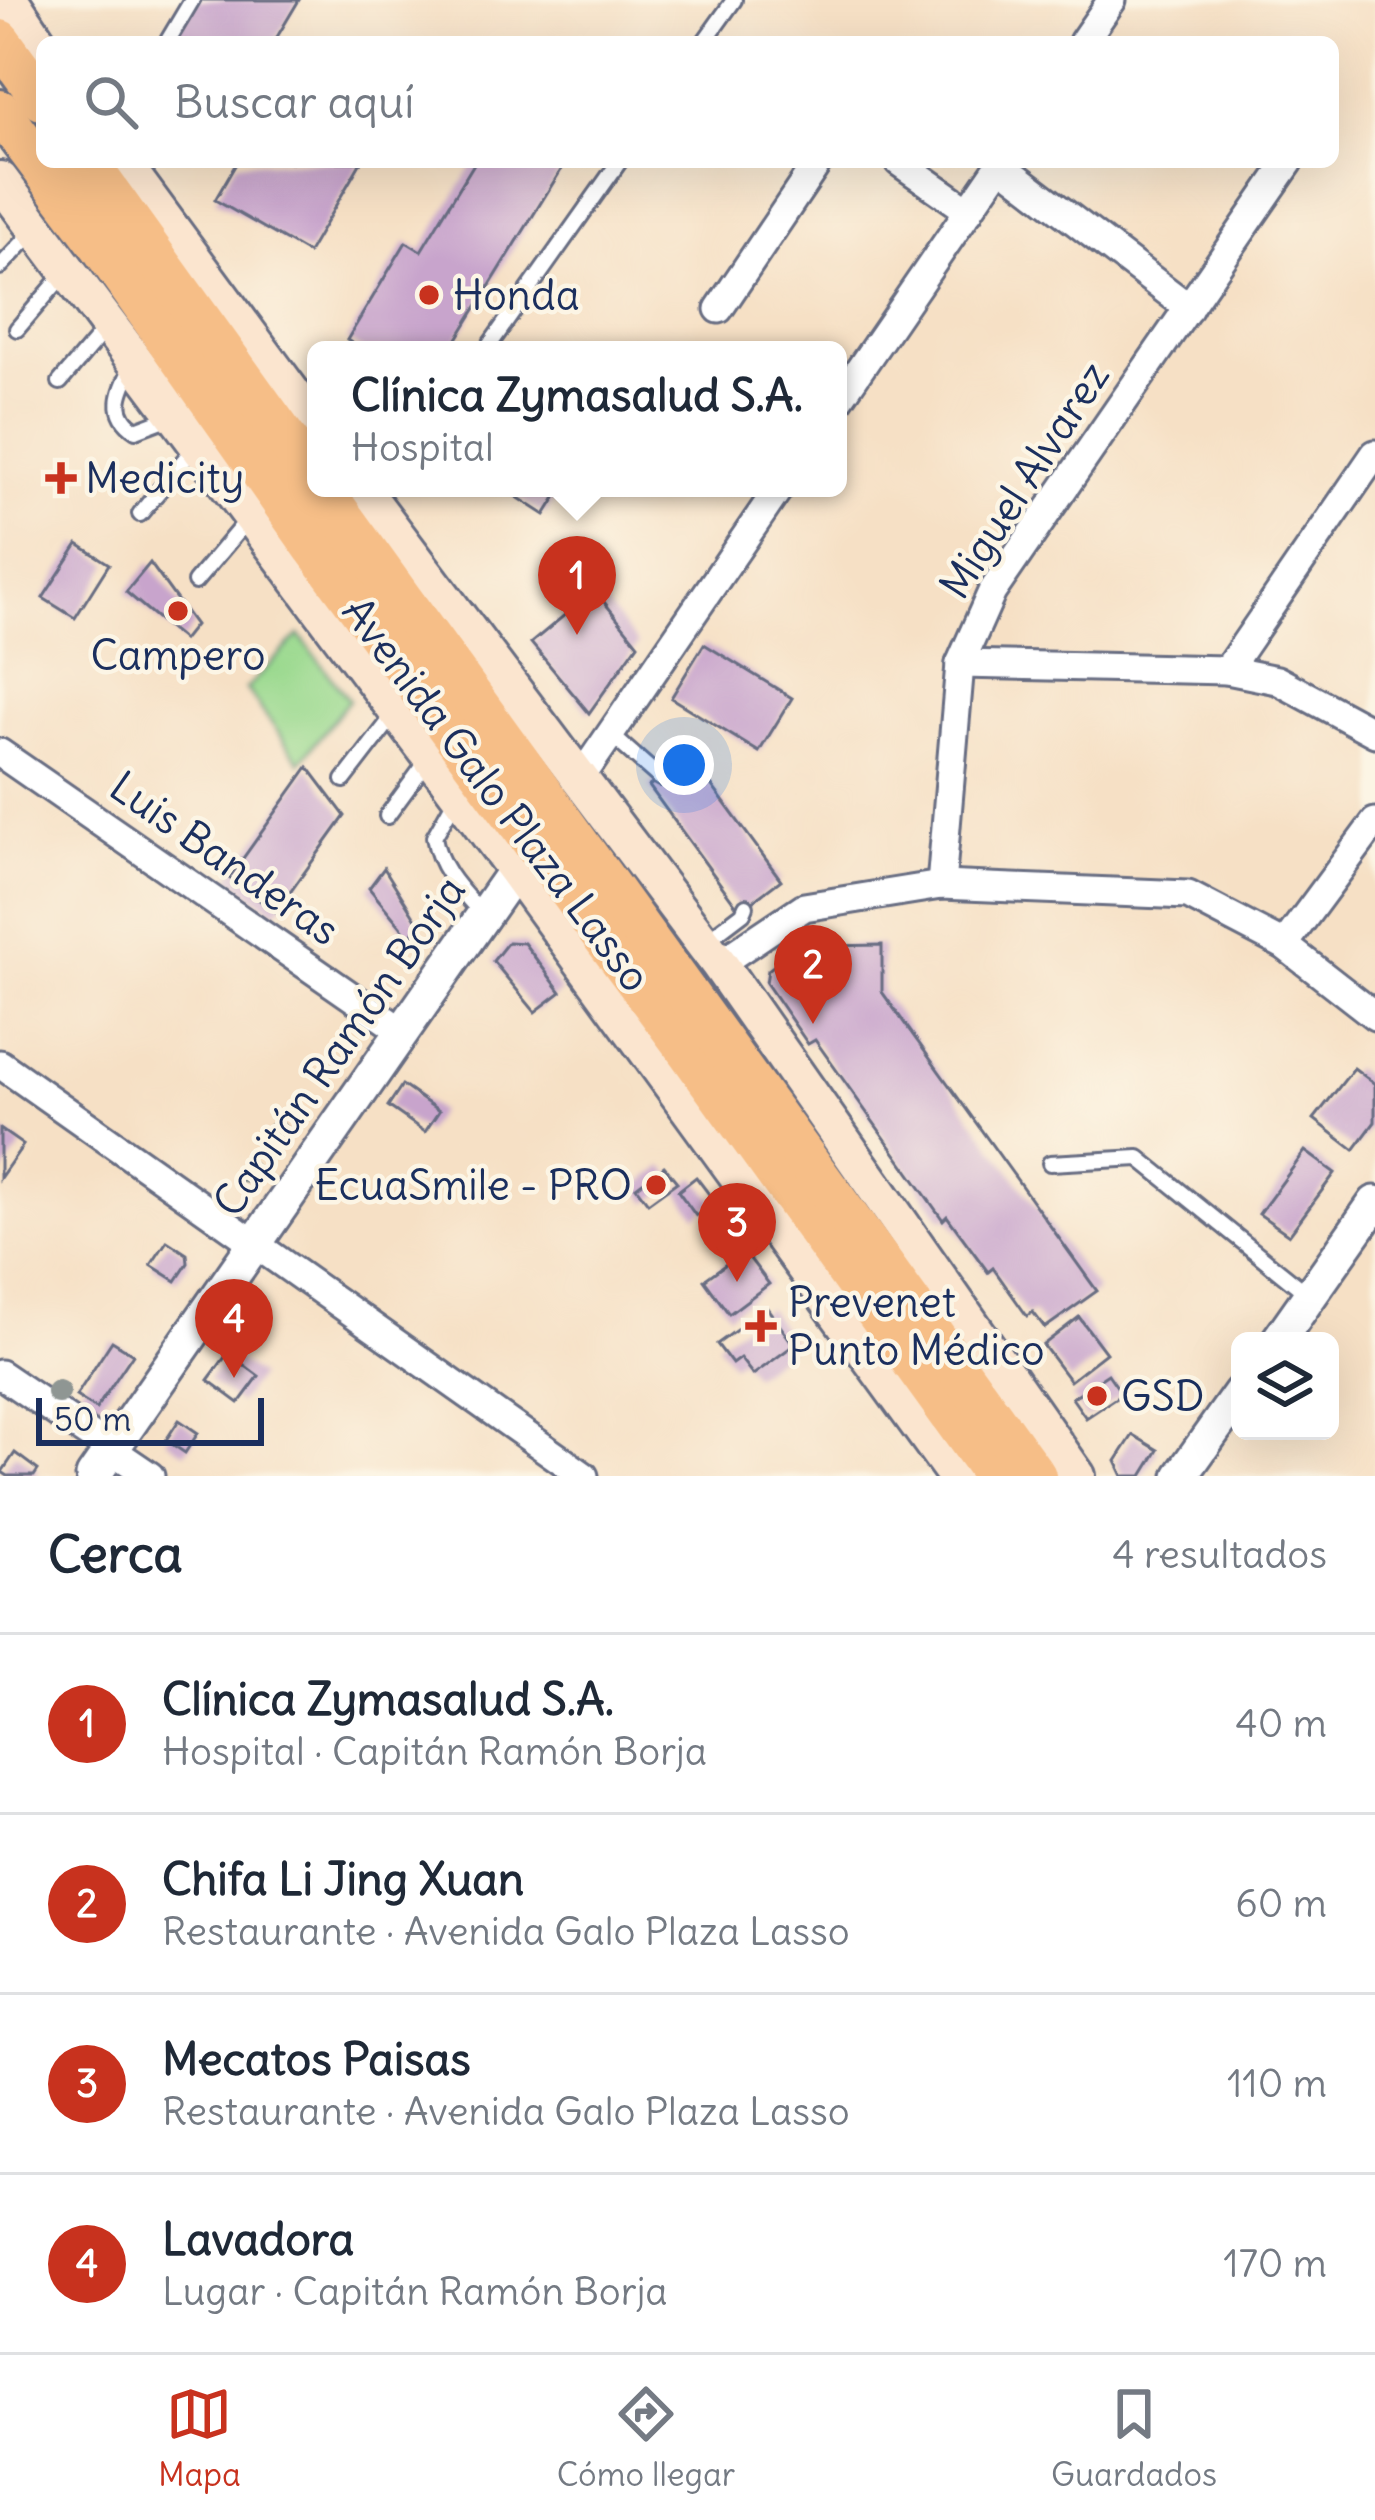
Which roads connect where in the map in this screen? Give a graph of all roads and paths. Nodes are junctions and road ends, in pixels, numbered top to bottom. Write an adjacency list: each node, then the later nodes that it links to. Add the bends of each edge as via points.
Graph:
1 (10, 0): 8 (main road)
2 (192, 0): 5 (lane)
3 (734, 0): 6 (lane)
4 (1112, 0): 7 (street)
5 (171, 36)
6 (708, 36)
7 (1087, 36)
8 (36, 39)
9 (0, 41): 10 (main road)
10 (36, 91)
11 (0, 111): 12 (main road, Avenida Galo Plaza Lasso)
12 (36, 159)
13 (43, 168): 56 (main road, Avenida Galo Plaza Lasso, via 314,548)
14 (91, 168): 37 (main road, Avenida Galo Plaza Lasso)
15 (126, 168): 34 (main road)
16 (615, 168): 31 (lane)
17 (814, 168): 28 (street)
18 (908, 168): 23 (street)
19 (998, 168): 23 (street)
20 (1007, 168): 27 (street)
21 (1285, 168): 27 (street, Miguel Alvarez)
22 (2, 186): 24 (main road, Avenida Galo Plaza Lasso)
23 (969, 211): 33 (street)
24 (36, 228): 25 (lane); 26 (main road, Avenida Galo Plaza Lasso)
25 (0, 267)
26 (68, 270): 29 (main road, Avenida Galo Plaza Lasso); 30 (lane)
27 (1189, 308): 44 (street, Miguel Alvarez, via 992,592)
28 (719, 309)
29 (109, 325): 32 (lane); 35 (main road, Avenida Galo Plaza Lasso)
30 (17, 328)
31 (492, 341)
32 (60, 382)
33 (847, 388)
34 (307, 414)
35 (187, 430): 41 (lane); 42 (main road, Avenida Galo Plaza Lasso)
36 (1375, 454): 45 (street)
37 (307, 470)
38 (326, 497): 56 (main road, Avenida Galo Plaza Lasso)
39 (377, 497): 56 (main road, Avenida Galo Plaza Lasso)
40 (772, 497): 48 (street, Capitán Ramón Borja)
41 (140, 514)
42 (251, 515): 43 (lane); 46 (main road, Avenida Galo Plaza Lasso)
43 (195, 582)
44 (960, 664): 45 (street); 57 (street, Miguel Alvarez)
45 (1227, 670): 47 (street, via 1277,680)
46 (397, 711): 50 (main road, Avenida Galo Plaza Lasso); 52 (lane)
47 (1375, 733)
48 (610, 734): 51 (lane); 56 (street, Capitán Ramón Borja)
49 (0, 753): 63 (street, Luis Banderas)
50 (431, 756): 53 (main road, Avenida Galo Plaza Lasso); 54 (lane)
51 (660, 778)
52 (344, 780)
53 (458, 794): 56 (main road, Avenida Galo Plaza Lasso); 59 (lane, via 434,837 437,857)
54 (387, 816)
55 (1375, 822): 60 (street)
56 (546, 827): 59 (street, Capitán Ramón Borja); 61 (main road, Avenida Galo Plaza Lasso); 75 (main road, Avenida Galo Plaza Lasso); 76 (main road, Avenida Galo Plaza Lasso); 77 (main road, Avenida Galo Plaza Lasso)
57 (941, 885): 60 (street, via 1188,895); 61 (street, via 804,907)
58 (746, 906): 61 (lane)
59 (483, 915): 63 (street, Capitán Ramón Borja)
60 (1284, 945): 62 (street)
61 (710, 954): 78 (main road, Avenida Galo Plaza Lasso)
62 (1375, 1016)
63 (403, 1032): 67 (street, Capitán Ramón Borja)
64 (0, 1064): 67 (street)
65 (1050, 1163): 68 (lane, via 1139,1158)
66 (1375, 1203): 68 (street)
67 (258, 1244): 72 (street, Capitán Ramón Borja); 74 (street)
68 (1310, 1296): 69 (street)
69 (1284, 1332)
70 (0, 1374): 72 (street)
71 (1231, 1405): 79 (street)
72 (102, 1462): 73 (street)
73 (151, 1476)
74 (584, 1476)
75 (956, 1476)
76 (995, 1476)
77 (1036, 1476)
78 (1077, 1476)
79 (1180, 1476)

